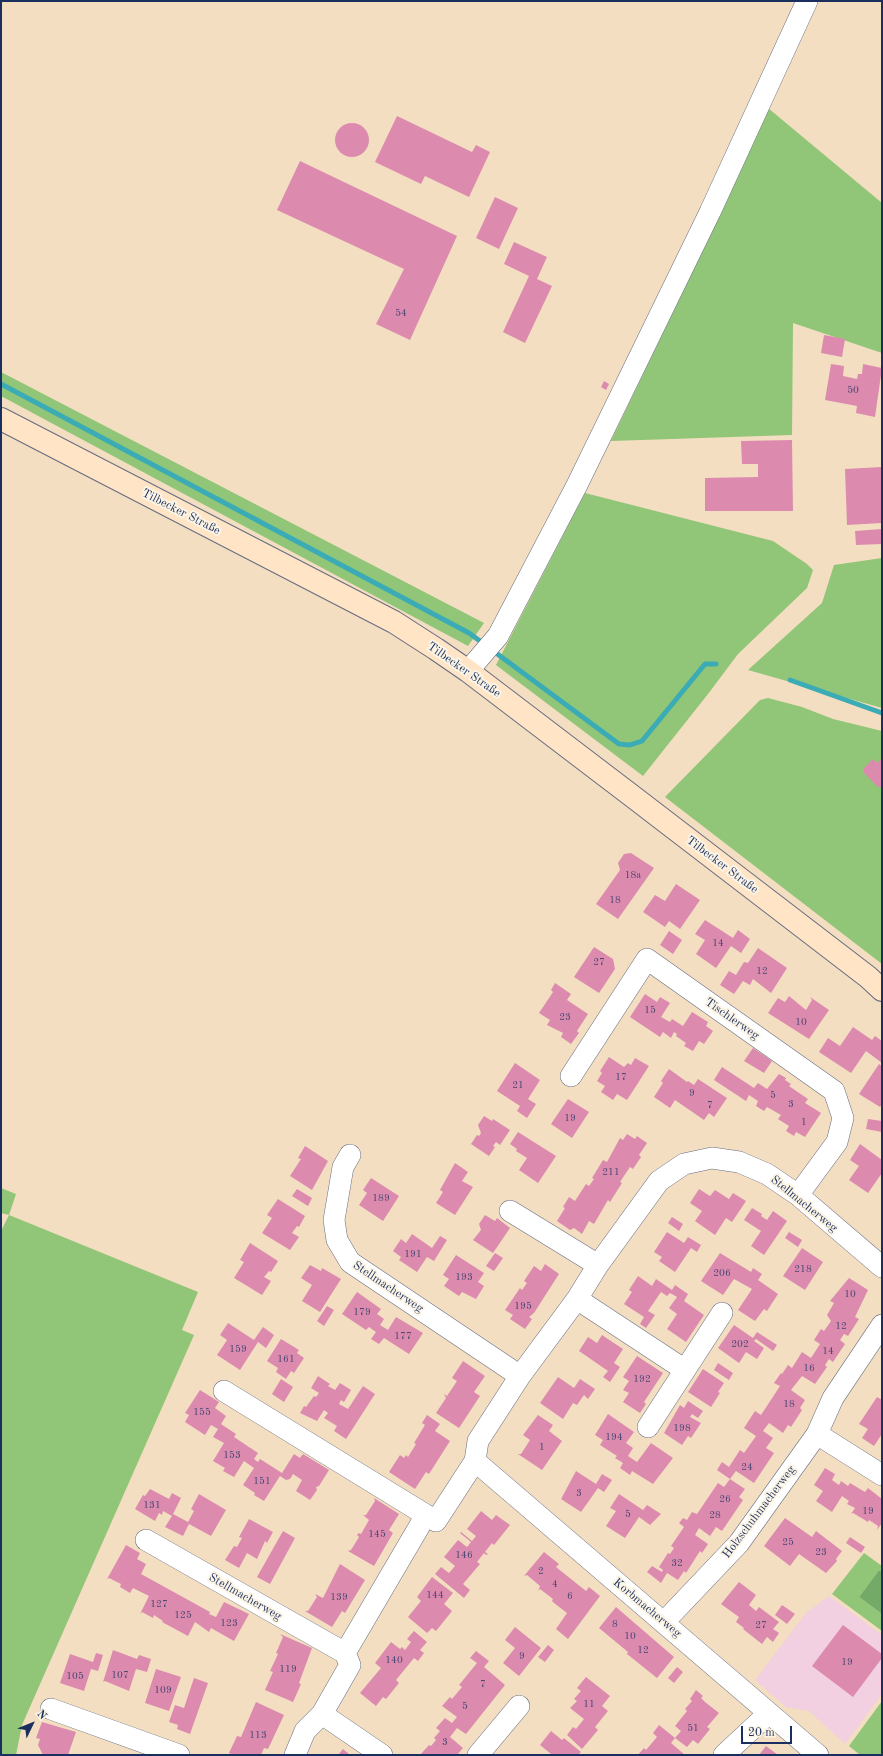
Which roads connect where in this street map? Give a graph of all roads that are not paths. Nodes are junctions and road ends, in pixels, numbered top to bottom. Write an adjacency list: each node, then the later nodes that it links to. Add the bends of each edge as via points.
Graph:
1 (807, 1): 3 (street, via 710,212 577,485 498,636)
2 (1, 419): 3 (main road, Tilbecker Straße, via 394,622)
3 (468, 671): 4 (main road, Tilbecker Straße, via 862,972)
4 (882, 990)
5 (571, 1076): 7 (street, Tischlerweg, via 647,959 834,1091 843,1118 837,1142)
6 (350, 1155): 15 (street, Stellmacherweg, via 343,1167 334,1220 337,1240 350,1262)
7 (798, 1195): 9 (street, Stellmacherweg, via 767,1174 739,1162 712,1158 684,1164 659,1181); 10 (street, Stellmacherweg)
8 (510, 1211): 9 (street)
9 (598, 1265): 11 (street, Stellmacherweg)
10 (882, 1267)
11 (577, 1299): 14 (street); 15 (street, Stellmacherweg)
12 (722, 1313): 14 (street)
13 (882, 1325): 18 (street, Holzschuhmacherweg, via 833,1398)
14 (685, 1370): 17 (street)
15 (520, 1376): 19 (street, Stellmacherweg, via 478,1441)
16 (224, 1392): 21 (street)
17 (648, 1427)
18 (817, 1434): 20 (street); 23 (street, Holzschuhmacherweg, via 739,1543)
19 (475, 1461): 21 (street, Stellmacherweg, via 436,1521); 23 (street, Korbmacherweg)
20 (882, 1475)
21 (426, 1515): 24 (street)
22 (146, 1540): 24 (street, Stellmacherweg)
23 (664, 1622): 27 (street, Korbmacherweg)
24 (345, 1653): 28 (street, via 350,1665)
25 (519, 1706): 32 (street)
26 (51, 1709): 29 (street)
27 (769, 1712): 33 (street); 34 (street, Korbmacherweg)
28 (322, 1714): 30 (street, via 305,1731); 31 (street)
29 (179, 1755)
30 (295, 1755)
31 (382, 1755)
32 (478, 1755)
33 (724, 1755)
34 (818, 1755)

